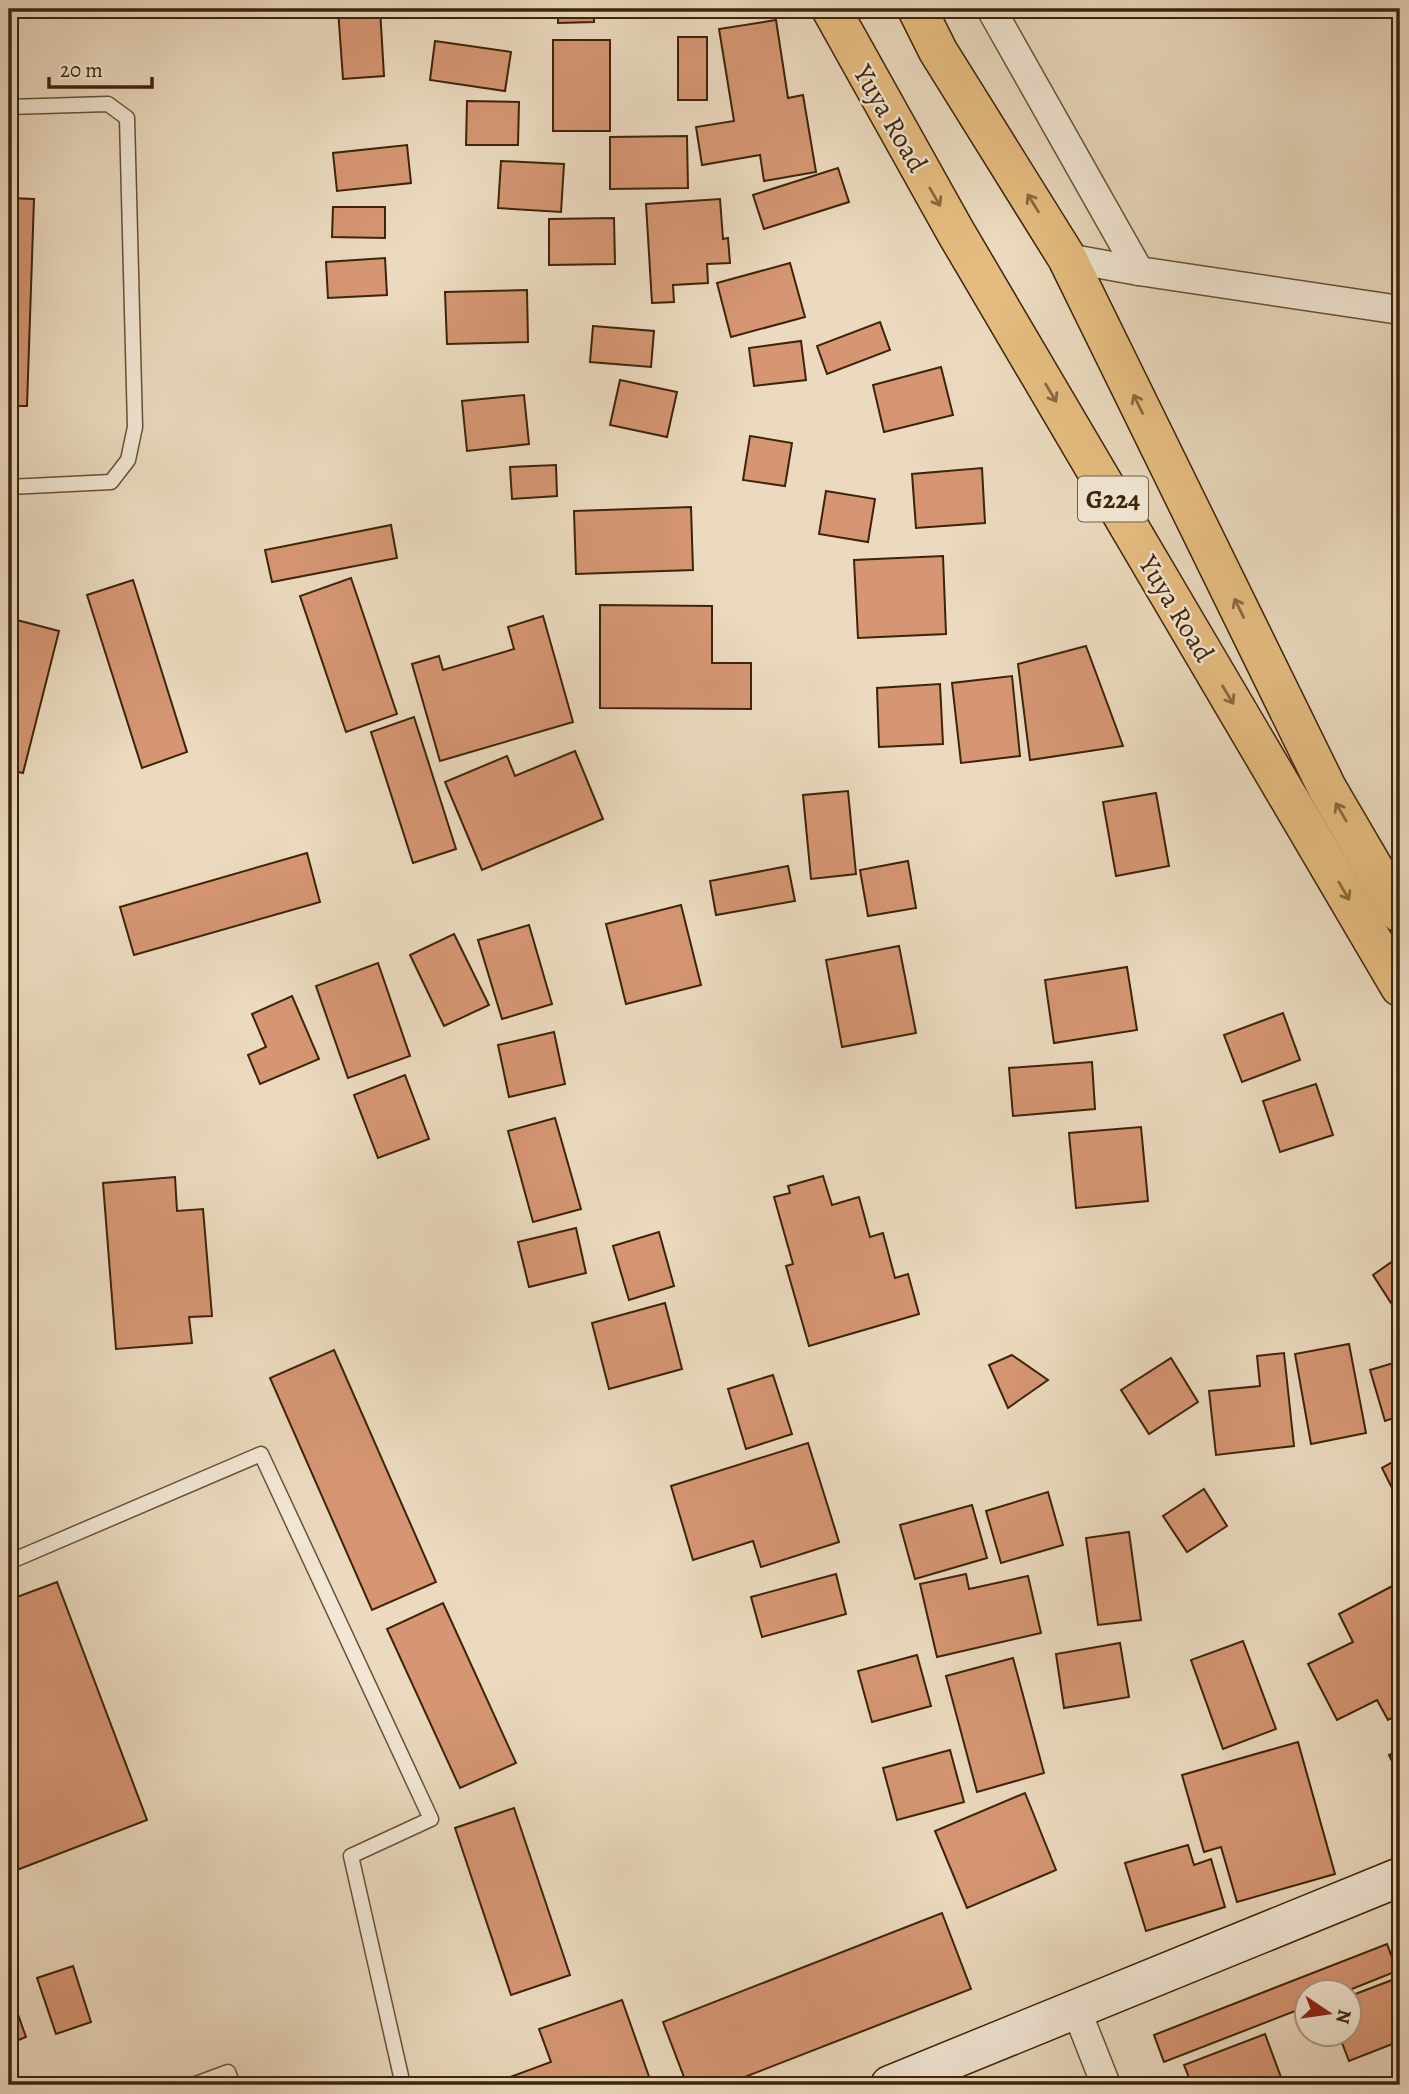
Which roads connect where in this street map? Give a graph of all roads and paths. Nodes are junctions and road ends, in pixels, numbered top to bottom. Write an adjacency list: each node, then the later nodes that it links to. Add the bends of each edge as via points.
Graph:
1 (831, 9): 10 (highway, Yuya Road / G224, one-way to 10, via 955,231)
2 (917, 9): 5 (highway, Yuya Road / G224, one-way to 2, via 938,51)
3 (990, 9): 6 (street)
4 (9, 107): 8 (lane, via 108,104 127,118 135,427 128,460 111,482)
5 (1066, 258): 6 (street); 9 (highway, Yuya Road / G224, one-way to 5, via 1327,788)
6 (1139, 271): 7 (street)
7 (1400, 310)
8 (9, 486)
9 (1400, 913)
10 (1400, 987)
11 (9, 1562): 16 (lane, via 261,1454 431,1819 351,1856)
12 (1400, 1877): 13 (street)
13 (1076, 2009): 17 (street); 18 (street)
14 (193, 2085): 15 (lane, via 228,2072)
15 (233, 2085)
16 (403, 2085)
17 (890, 2085)
18 (1106, 2085)

